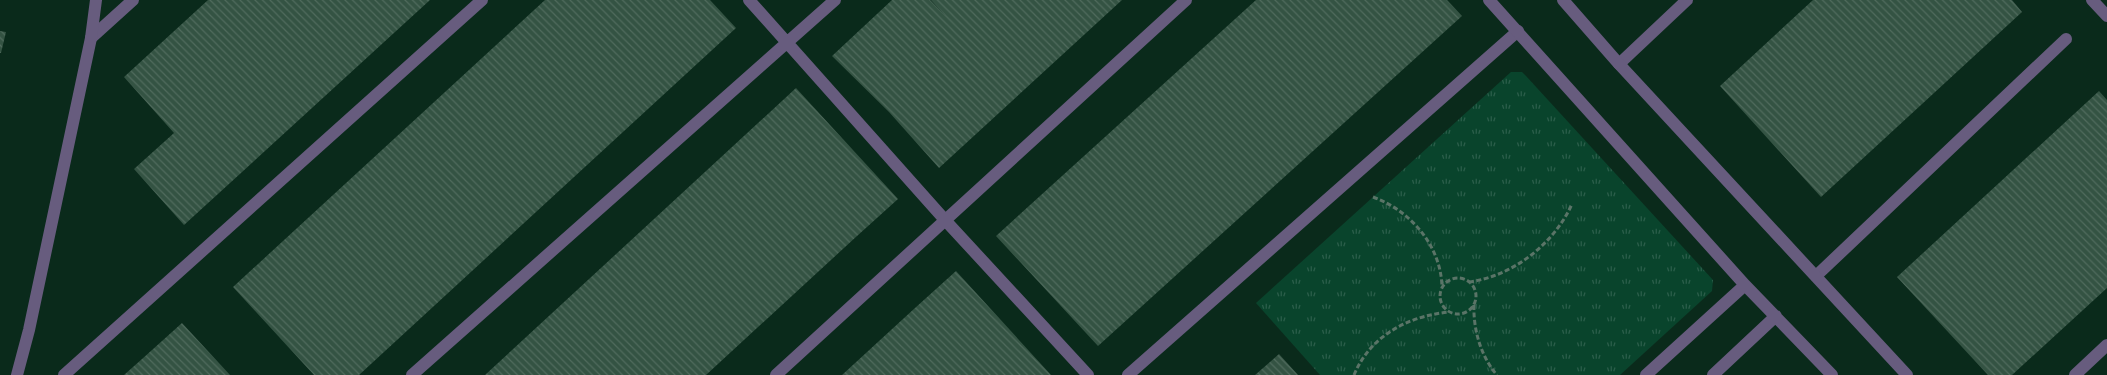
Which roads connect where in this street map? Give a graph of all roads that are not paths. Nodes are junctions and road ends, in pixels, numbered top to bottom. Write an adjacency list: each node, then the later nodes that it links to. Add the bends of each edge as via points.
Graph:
1 (96, 0): 13 (street)
2 (132, 0): 13 (street)
3 (482, 0): 23 (street)
4 (749, 0): 15 (street)
5 (835, 0): 15 (street)
6 (1186, 0): 17 (street)
7 (1489, 0): 12 (street)
8 (1563, 0): 16 (street)
9 (1687, 0): 16 (street)
10 (2092, 0): 11 (street)
11 (2107, 16)
12 (1518, 31): 19 (street); 27 (street)
13 (91, 38): 22 (street)
14 (2066, 39): 18 (street)
15 (787, 44): 17 (street); 24 (street)
16 (1619, 64): 18 (street)
17 (945, 220): 25 (street); 26 (street)
18 (1816, 276): 31 (street)
19 (1745, 285): 20 (street); 28 (street)
20 (1776, 316): 29 (street); 30 (street)
21 (2107, 345): 32 (street)
22 (17, 375)
23 (64, 375)
24 (412, 375)
25 (776, 375)
26 (1088, 375)
27 (1128, 375)
28 (1646, 375)
29 (1713, 375)
30 (1832, 375)
31 (1908, 375)
32 (2075, 375)

